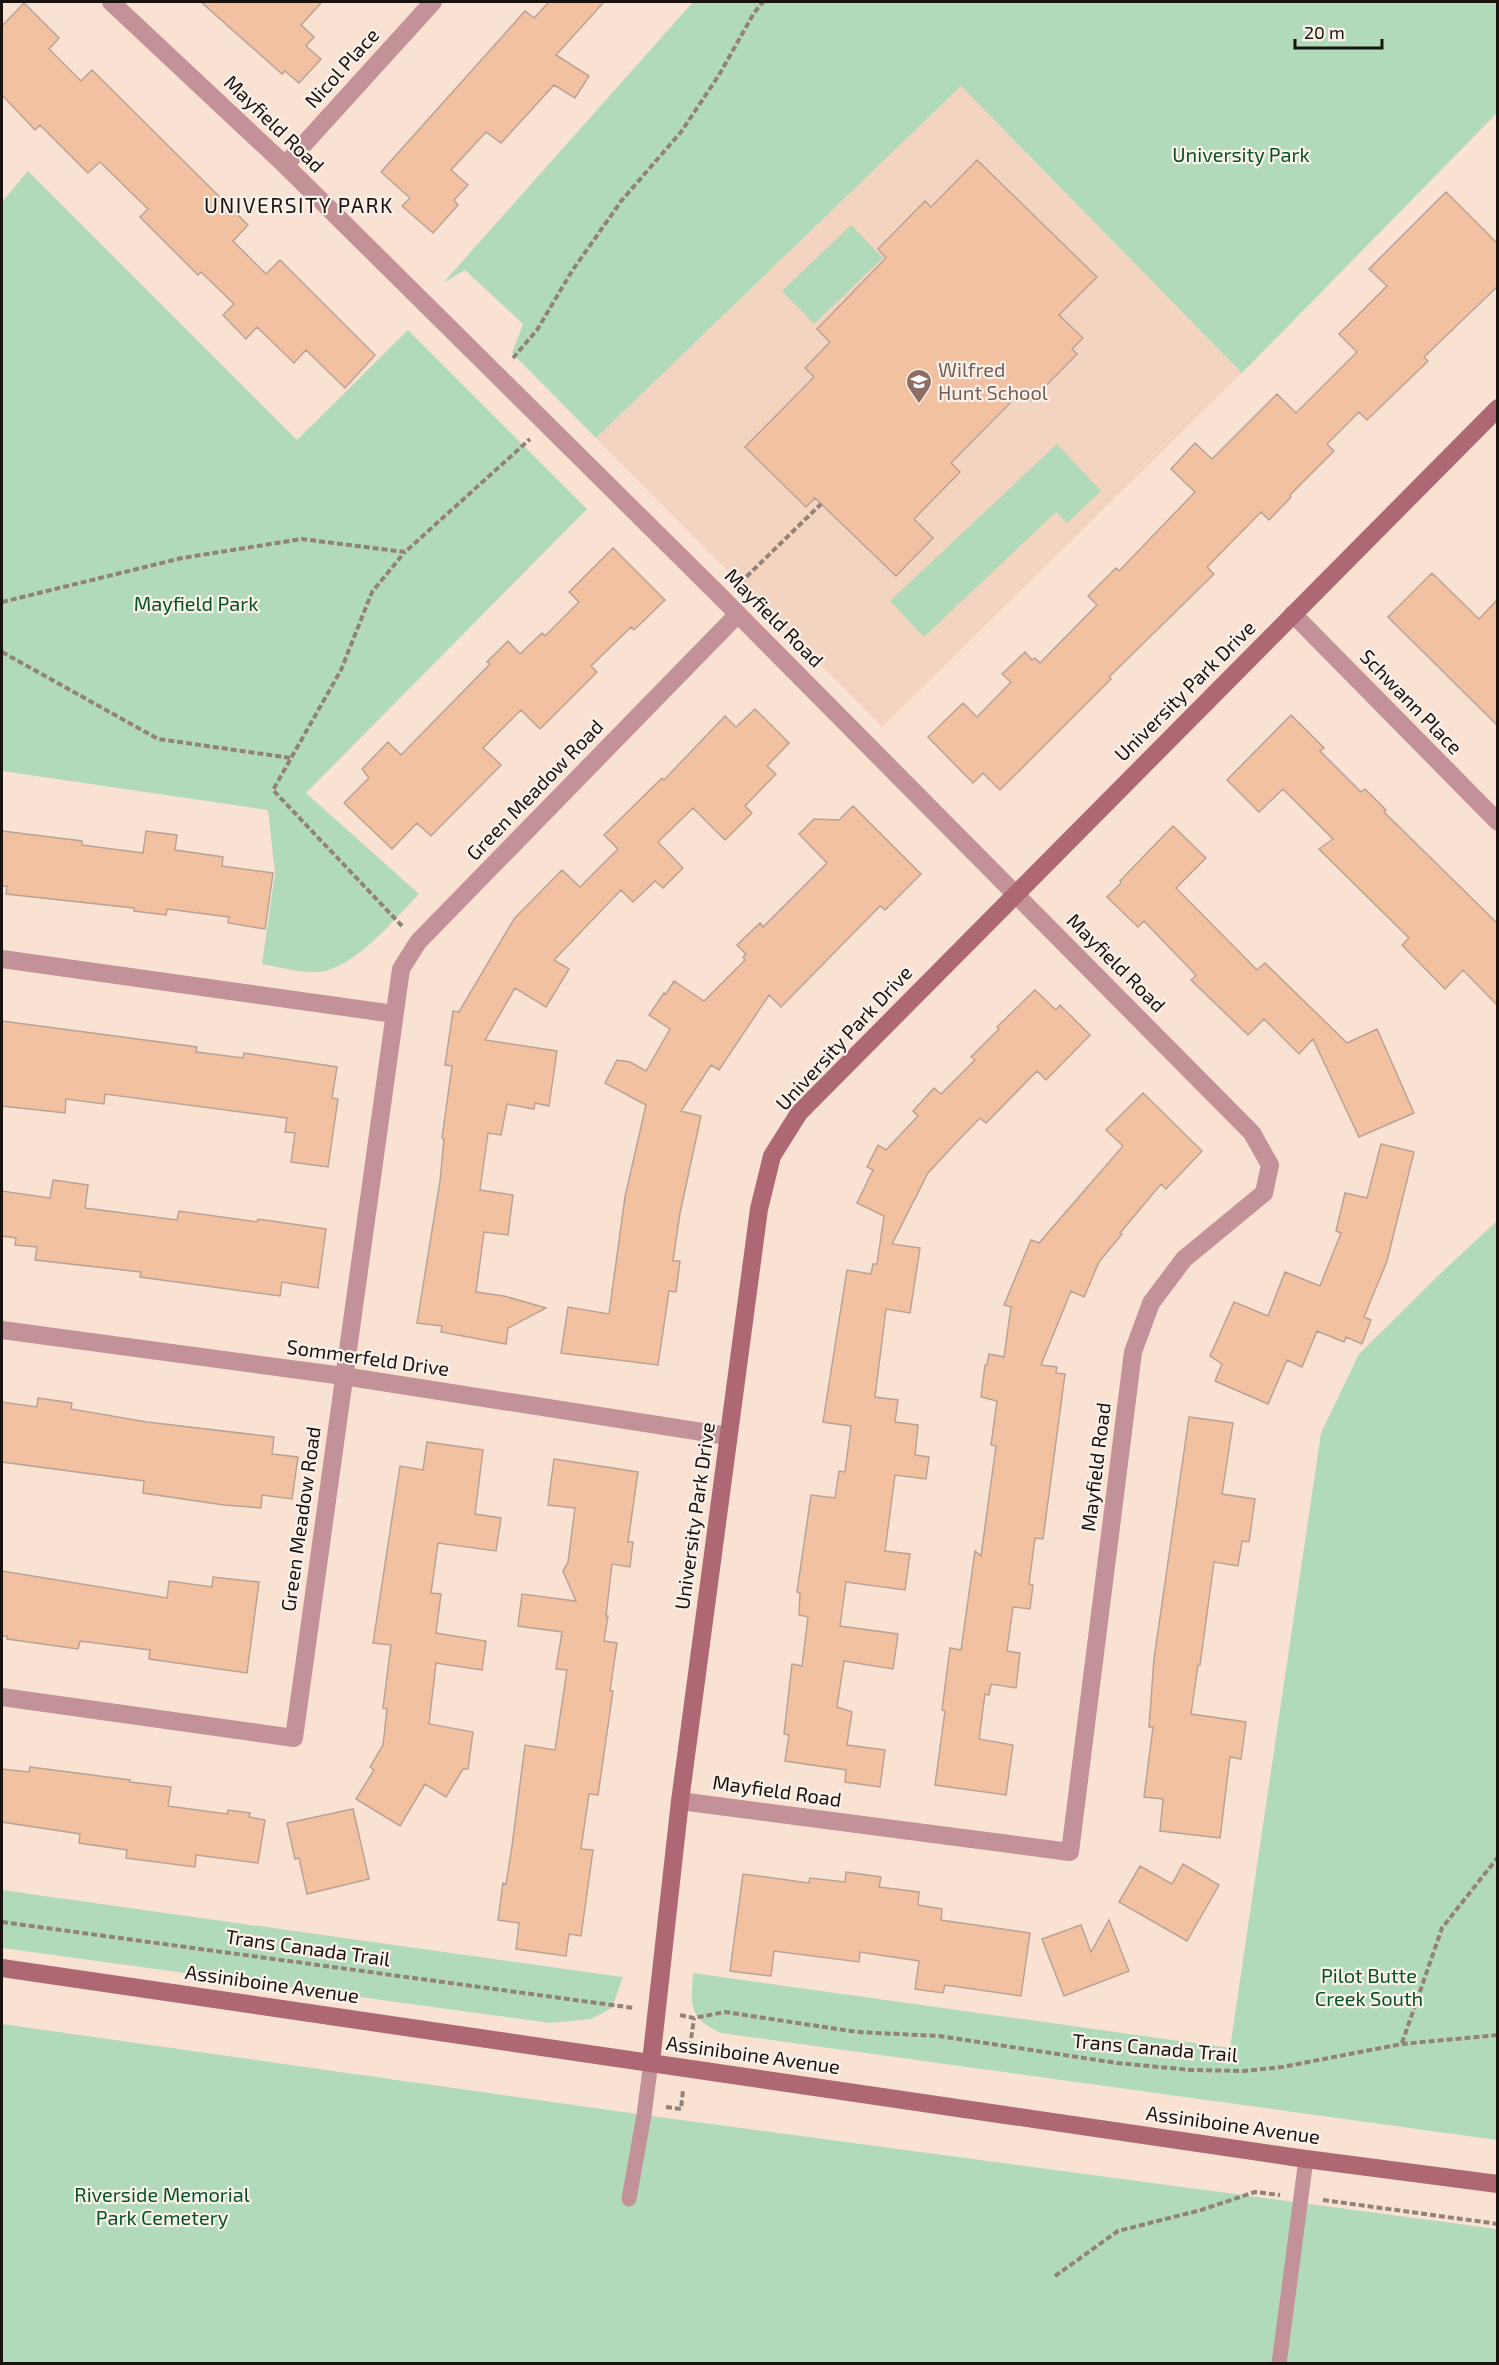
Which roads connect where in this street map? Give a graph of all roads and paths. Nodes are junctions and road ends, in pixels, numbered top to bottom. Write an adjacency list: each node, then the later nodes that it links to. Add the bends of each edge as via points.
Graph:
1 (111, 2): 4 (street, Mayfield Road)
2 (433, 2): 4 (street, Nicol Place)
3 (763, 2): 5 (path, via 681,132 622,200 537,330)
4 (285, 165): 5 (street, Mayfield Road)
5 (497, 376): 7 (street, Mayfield Road)
6 (1497, 408): 13 (street, University Park Drive)
7 (546, 424): 9 (path); 12 (street, Mayfield Road)
8 (821, 504): 10 (path)
9 (405, 552): 11 (path, via 302,539 182,558); 15 (path, via 372,592 341,670)
10 (740, 583)
11 (2, 602)
12 (738, 614): 17 (street, Mayfield Road); 18 (street, Green Meadow Road)
13 (1293, 614): 16 (street, Schwann Place); 17 (street, University Park Drive)
14 (2, 652): 15 (path, via 158,739)
15 (291, 758): 18 (path, via 273,790)
16 (1497, 822)
17 (1015, 892): 23 (street, University Park Drive, via 799,1113 772,1156 759,1209); 25 (street, Mayfield Road, via 1252,1133 1270,1165 1264,1193 1184,1259 1151,1303 1133,1352 1071,1852)
18 (418, 942): 20 (street, Green Meadow Road, via 401,969)
19 (2, 959): 20 (street)
20 (394, 1014): 22 (street, Green Meadow Road)
21 (2, 1330): 22 (street, Sommerfeld Drive)
22 (344, 1376): 23 (street, Sommerfeld Drive); 24 (street, Green Meadow Road, via 294,1738)
23 (728, 1436): 25 (street, University Park Drive)
24 (2, 1697)
25 (680, 1801): 33 (street, University Park Drive)
26 (1497, 1857): 32 (path, via 1442,1928)
27 (2, 1922): 29 (path, Trans Canada Trail)
28 (2, 1968): 33 (street, Assiniboine Avenue)
29 (611, 2005)
30 (694, 2018): 32 (path, Trans Canada Trail, via 725,2012 856,2032 939,2036 1191,2070 1282,2067)
31 (1497, 2035): 32 (path, Trans Canada Trail)
32 (1402, 2044)
33 (651, 2062): 34 (street, Assiniboine Avenue); 37 (lane)
34 (1306, 2159): 35 (street, Assiniboine Avenue); 36 (lane)
35 (1497, 2184)
36 (1301, 2197): 38 (path); 39 (path, via 1255,2192 1118,2231); 40 (lane)
37 (629, 2199)
38 (1497, 2224)
39 (1055, 2276)
40 (1279, 2364)

